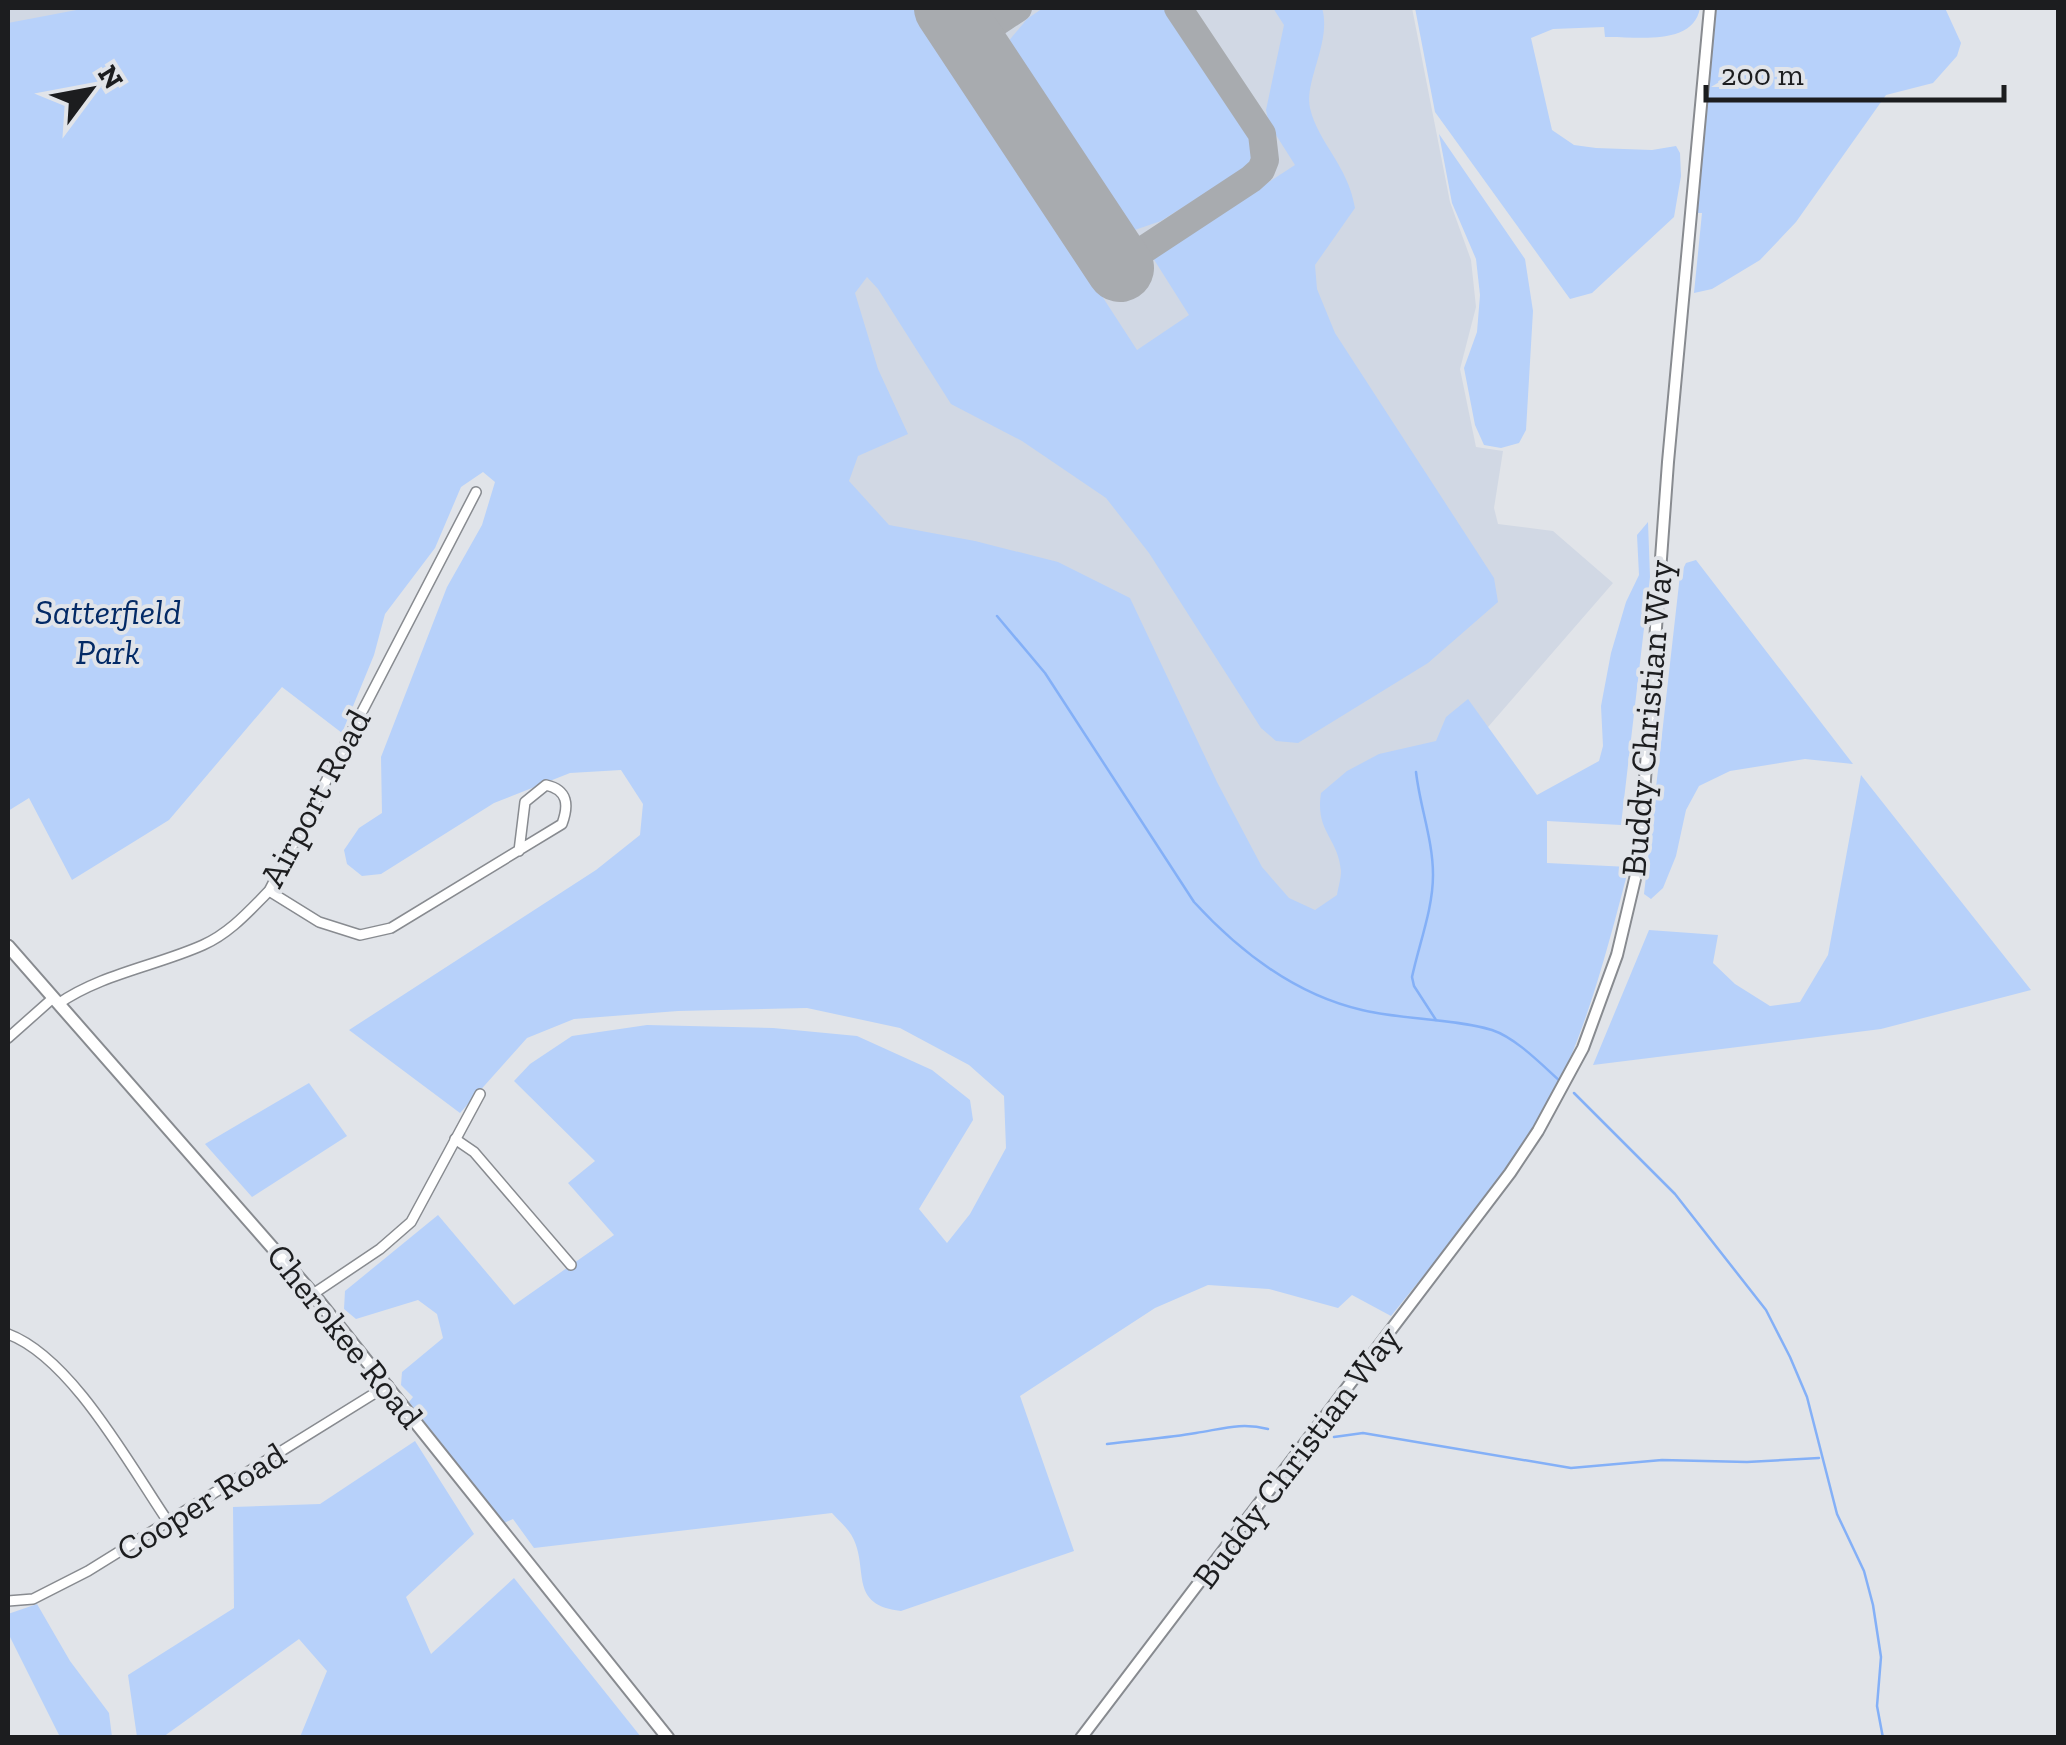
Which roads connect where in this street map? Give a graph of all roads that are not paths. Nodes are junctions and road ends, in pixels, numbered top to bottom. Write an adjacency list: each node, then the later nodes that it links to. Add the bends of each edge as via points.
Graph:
1 (1710, 8): 17 (street, Buddy Christian Way, via 1639,862 1602,1001 1562,1089 1510,1173)
2 (476, 492): 4 (street, Airport Road)
3 (519, 850): 3 (street, via 562,824 568,810 558,788 546,786 525,802); 4 (street, via 391,928 360,935 318,922)
4 (269, 890): 6 (street, Airport Road, via 203,945)
5 (8, 946): 6 (main road, Cherokee Road)
6 (56, 1001): 7 (street, Airport Road); 11 (main road, Cherokee Road)
7 (8, 1038)
8 (480, 1094): 9 (street)
9 (455, 1139): 10 (street, via 474,1152); 11 (street, via 411,1222)
10 (571, 1265)
11 (314, 1294): 13 (main road, Cherokee Road)
12 (8, 1334): 14 (street, via 38,1348 84,1400)
13 (388, 1386): 14 (street, Cooper Road); 16 (main road, Cherokee Road)
14 (168, 1523): 15 (street, Cooper Road, via 34,1599)
15 (8, 1601)
16 (668, 1738)
17 (1081, 1738)

